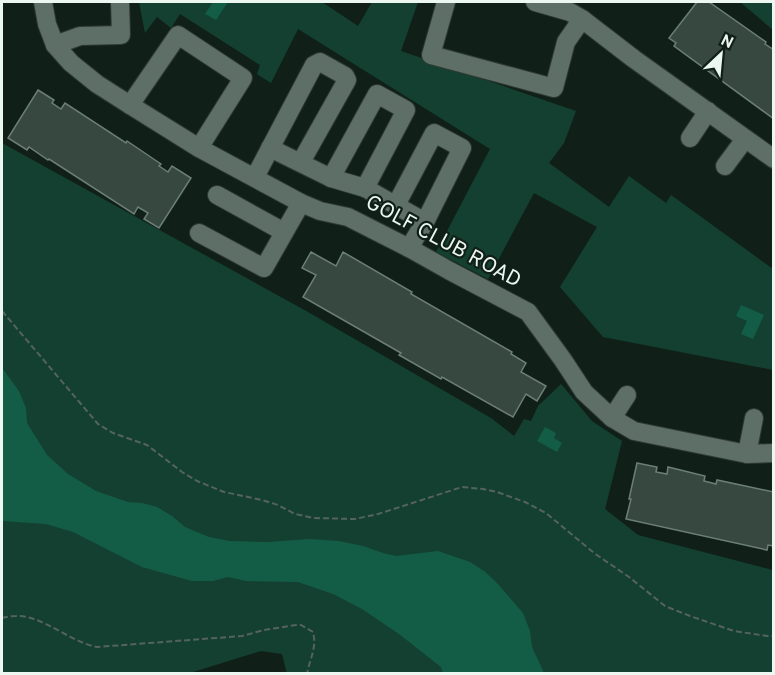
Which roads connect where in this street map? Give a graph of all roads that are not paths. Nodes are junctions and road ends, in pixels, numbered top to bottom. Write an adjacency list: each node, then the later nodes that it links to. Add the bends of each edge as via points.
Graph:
1 (43, 2): 6 (street, GOLF CLUB ROAD)
2 (120, 2): 6 (street, via 121,35 80,36)
3 (446, 2): 5 (street, via 431,55 554,88 566,42)
4 (535, 2): 5 (street)
5 (582, 19): 8 (street, via 630,65)
6 (55, 45): 7 (street, GOLF CLUB ROAD, via 97,84)
7 (130, 105): 12 (street, GOLF CLUB ROAD); 12 (street, via 178,35 243,78)
8 (708, 111): 9 (street); 10 (street)
9 (690, 138)
10 (745, 139): 13 (street); 15 (street)
11 (273, 141): 14 (street); 14 (street, via 314,65 320,62 345,76 347,80); 16 (street)
12 (199, 148): 16 (street, GOLF CLUB ROAD)
13 (774, 159)
14 (301, 162): 17 (street)
15 (724, 166)
16 (255, 177): 20 (street, GOLF CLUB ROAD)
17 (331, 178): 18 (street); 18 (street, via 377,94 406,110)
18 (365, 188): 21 (street)
19 (217, 195): 23 (street)
20 (302, 203): 23 (street); 25 (street, GOLF CLUB ROAD, via 348,217)
21 (396, 205): 22 (street); 22 (street, via 434,133 462,148)
22 (425, 222): 25 (street)
23 (284, 232): 24 (street, via 264,267)
24 (199, 233)
25 (409, 248): 27 (street, GOLF CLUB ROAD, via 528,312 584,392)
26 (627, 395): 27 (street)
27 (612, 418): 30 (street, GOLF CLUB ROAD, via 634,431)
28 (754, 418): 30 (street)
29 (774, 453): 30 (street, GOLF CLUB ROAD)
30 (747, 454)

